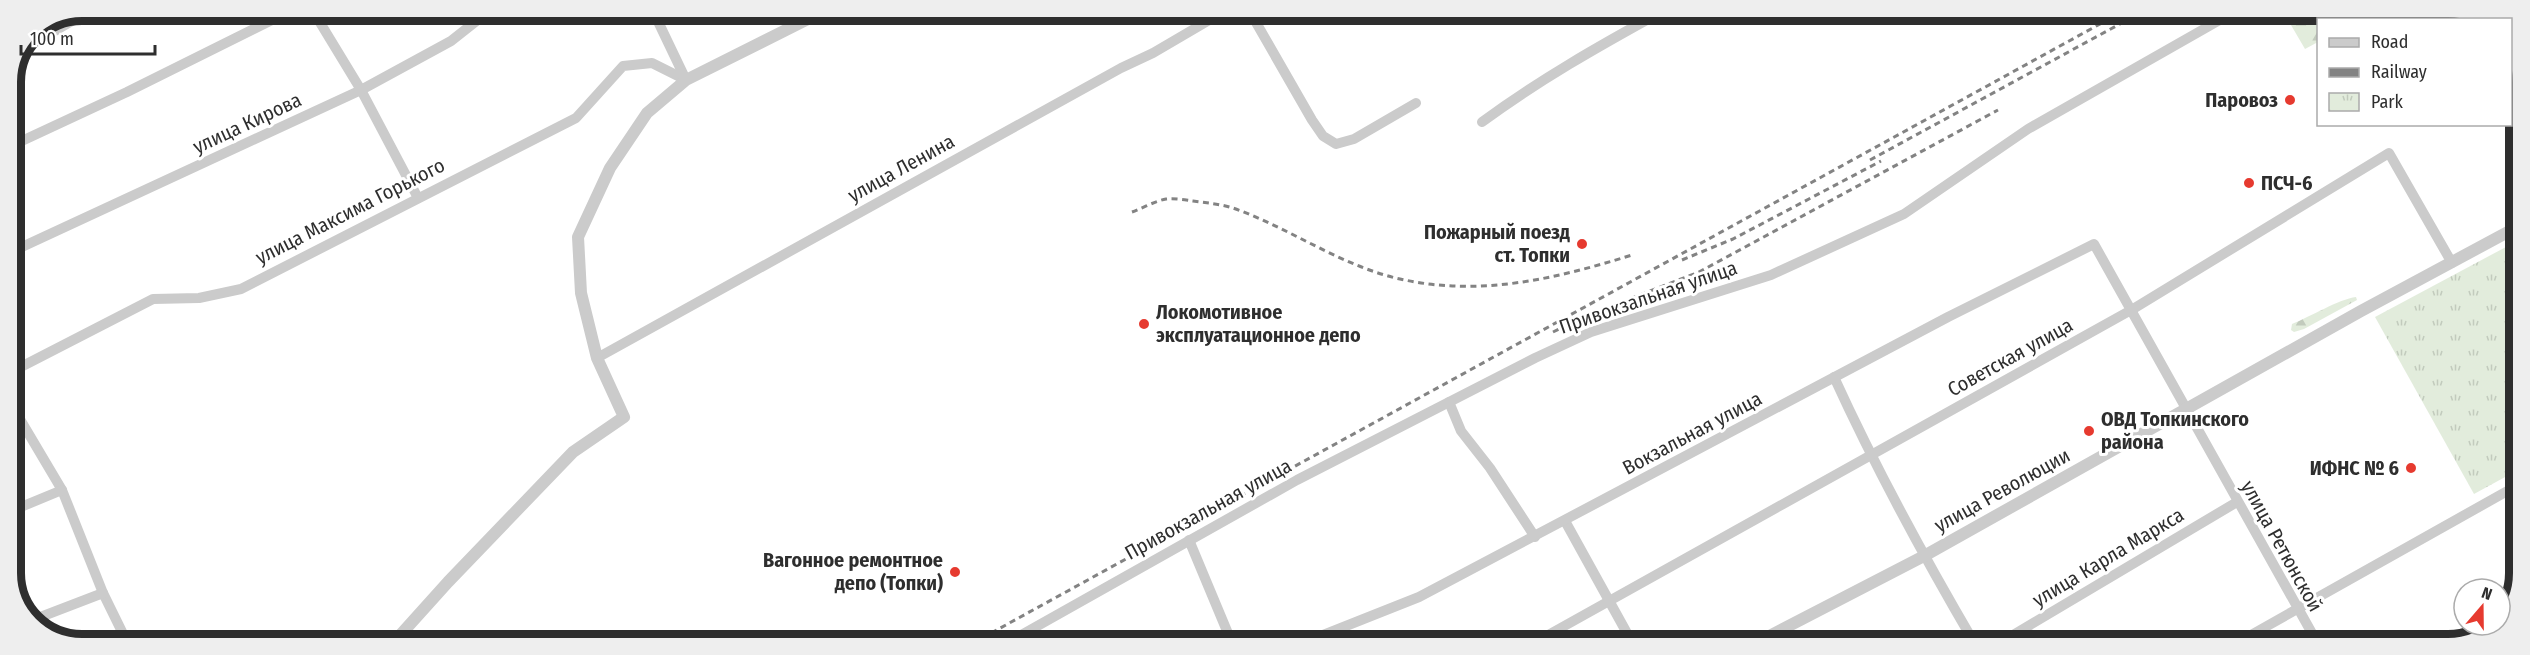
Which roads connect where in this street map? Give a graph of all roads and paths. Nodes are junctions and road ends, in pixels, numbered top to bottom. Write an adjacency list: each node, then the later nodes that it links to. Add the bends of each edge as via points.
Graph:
1 (270, 21): 16 (street)
2 (319, 21): 13 (street)
3 (476, 21): 13 (street, улица Кирова, via 451,41)
4 (658, 21): 12 (street)
5 (804, 21): 12 (street)
6 (1207, 21): 23 (street, улица Ленина)
7 (1255, 21): 14 (street, via 1312,120 1323,136 1335,144 1354,139)
8 (1644, 21): 15 (street, via 1528,88)
9 (2218, 21): 26 (street, Привокзальная улица, via 2028,129 1904,214 1771,275 1591,332)
10 (69, 22): 11 (street)
11 (36, 43)
12 (686, 80): 17 (street, улица Максима Горького, via 652,63 623,66 576,118); 23 (street, via 647,113 610,168 578,237 580,292)
13 (361, 90): 17 (street); 20 (street, улица Кирова)
14 (1416, 103)
15 (1482, 122)
16 (21, 141)
17 (417, 198): 24 (street, улица Максима Горького, via 241,289 199,298 153,299)
18 (2509, 231): 21 (street, улица Революции)
19 (2094, 243): 22 (street, улица Ретюнской); 25 (street, Вокзальная улица)
20 (21, 247)
21 (2452, 262): 22 (street, Советская улица, via 2390,153); 27 (street, улица Революции)
22 (2133, 309): 27 (street, улица Ретюнской); 29 (street, Советская улица)
23 (597, 358): 43 (street, via 624,417 573,452)
24 (21, 367)
25 (1834, 377): 29 (street); 34 (street, Вокзальная улица)
26 (1449, 402): 35 (street, via 1461,430); 36 (street, Привокзальная улица)
27 (2186, 410): 32 (street, улица Ретюнской); 37 (street, улица Революции)
28 (21, 421): 30 (street)
29 (1870, 455): 37 (street); 39 (street, Советская улица)
30 (62, 490): 33 (street); 38 (street)
31 (2509, 490): 40 (street)
32 (2237, 502): 40 (street, улица Ретюнской); 51 (street, улица Карла Маркса)
33 (21, 507)
34 (1565, 521): 35 (street, Вокзальная улица); 39 (street)
35 (1535, 537): 46 (street, Вокзальная улица, via 1419,597)
36 (1189, 540): 44 (street, Привокзальная улица); 45 (street)
37 (1924, 556): 49 (street, улица Революции); 50 (street)
38 (103, 593): 41 (street); 42 (street)
39 (1610, 602): 47 (street, Советская улица); 48 (street)
40 (2297, 610): 52 (street); 53 (street, улица Ретюнской)
41 (40, 617)
42 (123, 634)
43 (401, 634)
44 (1023, 634)
45 (1228, 634)
46 (1326, 634)
47 (1551, 634)
48 (1628, 634)
49 (1773, 634)
50 (1969, 634)
51 (2015, 634)
52 (2253, 634)
53 (2312, 634)

